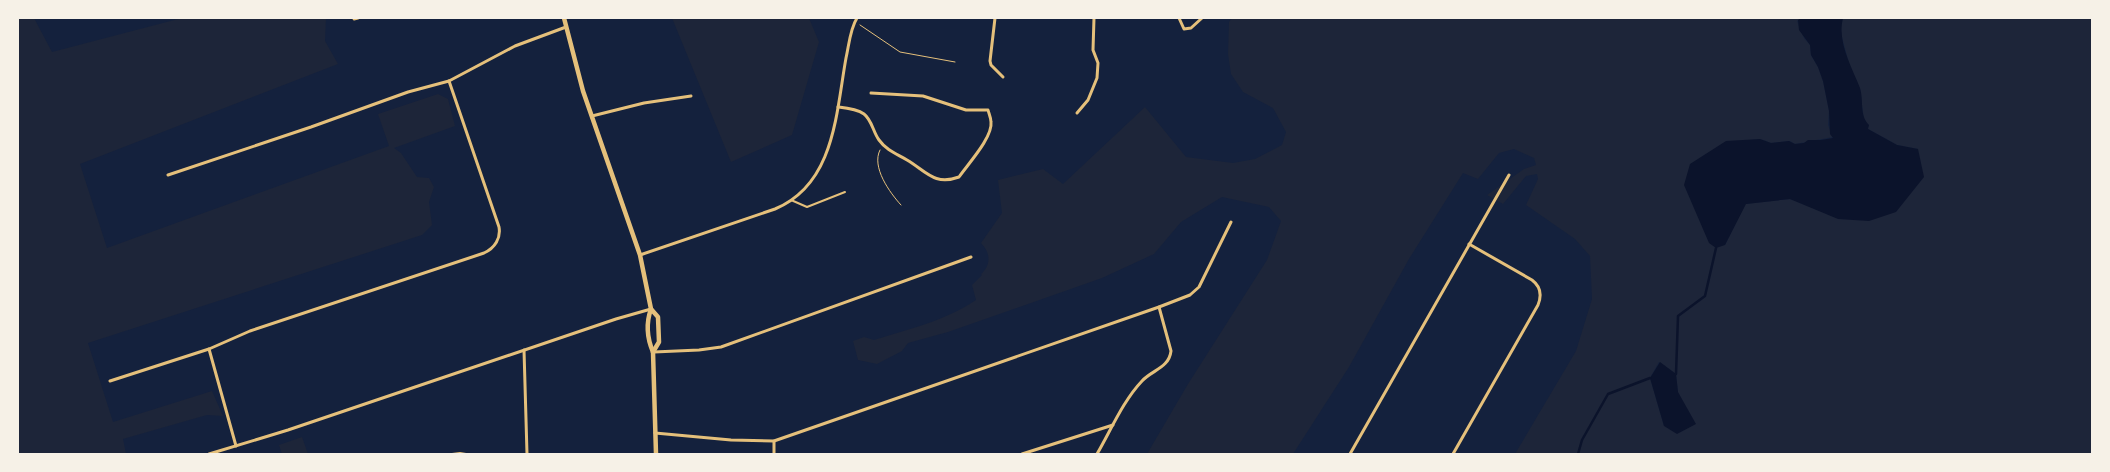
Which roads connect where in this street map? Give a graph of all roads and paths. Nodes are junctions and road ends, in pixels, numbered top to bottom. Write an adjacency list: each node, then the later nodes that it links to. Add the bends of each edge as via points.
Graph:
1 (564, 18): 8 (main road)
2 (857, 18): 7 (street)
3 (995, 18): 10 (street, via 990,62)
4 (1094, 18): 15 (street, via 1093,50 1098,63 1097,78 1088,100)
5 (1179, 18): 6 (street, via 1184,29 1191,28)
6 (1202, 18)
7 (854, 22): 9 (path, via 900,52); 14 (street)
8 (566, 27): 11 (street, via 515,46); 16 (main road)
9 (955, 62)
10 (1003, 77)
11 (450, 81): 18 (street, via 408,92); 29 (street, via 499,226 494,246 484,253 250,331)
12 (871, 93): 17 (street, via 923,96 966,110 988,110 991,122 985,141 959,177 944,179 926,174)
13 (691, 96): 16 (street, via 644,102)
14 (838, 107): 17 (street, via 865,115); 21 (street, via 822,166 809,185)
15 (1077, 113)
16 (592, 116): 25 (main road)
17 (882, 144): 22 (path, via 877,155 878,169 890,193)
18 (168, 175)
19 (1509, 175): 24 (street)
20 (845, 192): 21 (lane, via 812,206 802,206)
21 (792, 200): 25 (street, via 775,209)
22 (901, 205)
23 (1231, 222): 27 (street, via 1199,287)
24 (1469, 244): 45 (street); 46 (street, via 1532,280 1538,285 1540,297)
25 (640, 255): 28 (main road)
26 (972, 257): 31 (street, via 721,347)
27 (1159, 307): 33 (street, via 1170,357 1164,366 1140,383); 35 (street)
28 (651, 309): 30 (street); 31 (main road, via 649,342); 31 (main road, via 658,317 659,342)
29 (209, 349): 32 (street); 36 (street)
30 (524, 350): 36 (street); 40 (street)
31 (653, 352): 34 (main road)
32 (110, 381)
33 (1114, 425): 43 (street); 44 (street)
34 (655, 433): 35 (street); 41 (main road)
35 (774, 441): 42 (street)
36 (236, 446): 37 (street)
37 (209, 454)
38 (452, 454): 39 (lane)
39 (466, 454)
40 (527, 454)
41 (656, 454)
42 (774, 454)
43 (1022, 454)
44 (1097, 454)
45 (1350, 454)
46 (1453, 454)

